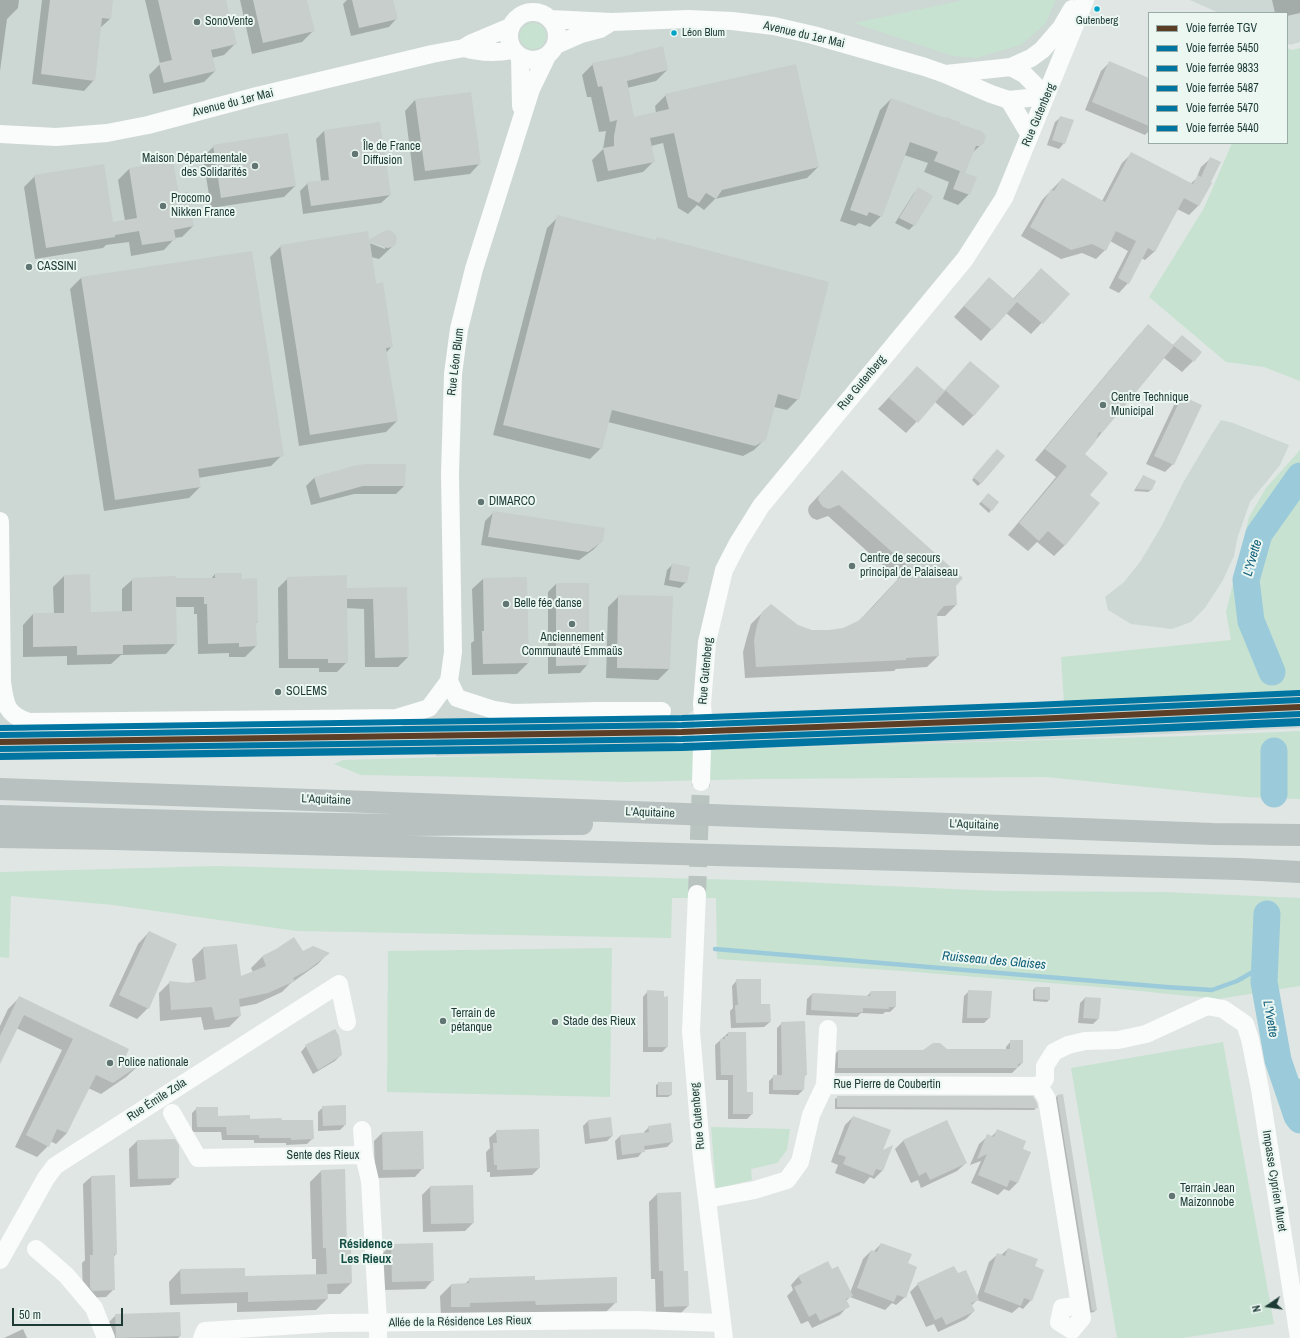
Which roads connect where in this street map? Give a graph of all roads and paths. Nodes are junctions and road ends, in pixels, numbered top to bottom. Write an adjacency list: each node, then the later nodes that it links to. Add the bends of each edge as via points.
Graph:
1 (1078, 0): 10 (street, Avenue du 1er Mai, via 1061,28 1042,50)
2 (1085, 0): 12 (street, Rue Gutenberg)
3 (526, 7): 4 (street, Avenue du 1er Mai, via 536,12); 6 (street, Avenue du 1er Mai)
4 (548, 12): 5 (street, Avenue du 1er Mai); 8 (street, via 557,31)
5 (612, 22): 8 (street, Avenue du 1er Mai, via 581,34); 11 (street, Avenue du 1er Mai, via 688,18 774,26)
6 (510, 27): 7 (street, Avenue du 1er Mai); 9 (street, via 508,35)
7 (464, 48): 9 (street, Avenue du 1er Mai); 15 (street, Avenue du 1er Mai, via 107,133 56,137)
8 (551, 51): 9 (street, Avenue du 1er Mai, via 540,60 533,61); 14 (street, Rue Léon Blum, via 531,89)
9 (516, 54): 14 (street)
10 (1011, 67): 11 (street, Avenue du 1er Mai); 12 (street, via 1024,74)
11 (945, 74): 13 (street, Avenue du 1er Mai)
12 (1046, 96): 13 (street, Avenue du 1er Mai); 16 (street, Rue Gutenberg)
13 (1009, 100): 16 (street)
14 (522, 117): 18 (street, Rue Léon Blum, via 474,269 459,329 453,374 450,474 453,652)
15 (0, 134)
16 (1030, 135): 21 (street, Rue Gutenberg, via 1004,198 965,259 761,506 724,570 707,642 702,704)
17 (0, 521): 20 (street, via 2,682)
18 (449, 681): 19 (street, via 458,698 512,713); 20 (street, Rue Léon Blum, via 429,708 396,718 29,722)
19 (662, 711)
20 (6, 714)
21 (701, 782)
22 (0, 789): 24 (highway, L'Aquitaine)
23 (0, 816): 24 (highway, via 395,825 705,824)
24 (743, 816): 25 (highway, L'Aquitaine)
25 (1300, 836)
26 (0, 837): 27 (highway)
27 (1300, 872)
28 (697, 894): 36 (street, Rue Gutenberg, via 691,1031)
29 (347, 1022): 38 (street, Rue Émile Zola, via 339,984 55,1166)
30 (828, 1028): 31 (street)
31 (825, 1085): 32 (street, Rue Pierre de Coubertin); 36 (street, Rue Pierre de Coubertin, via 811,1115 800,1162 786,1180 743,1193)
32 (1038, 1086): 39 (street, via 1047,1099); 44 (street, Impasse Cyprien Muret, via 1045,1080 1045,1066 1054,1052 1068,1045 1085,1041 1118,1040 1146,1034 1207,1006 1223,1009 1245,1024 1260,1088)
33 (172, 1113): 35 (street, Sente des Rieux, via 198,1158)
34 (362, 1130): 35 (street)
35 (364, 1155): 41 (street, Sente des Rieux, via 370,1181)
36 (707, 1199): 40 (street, Rue Gutenberg)
37 (36, 1250): 42 (street, via 66,1275 94,1308)
38 (0, 1260)
39 (1080, 1305)
40 (723, 1330): 41 (street, Allée de la Résidence Les Rieux, via 636,1320)
41 (378, 1331): 43 (street, Allée de la Résidence Les Rieux, via 330,1323 205,1331)
42 (106, 1338)
43 (202, 1338)
44 (1299, 1338)

